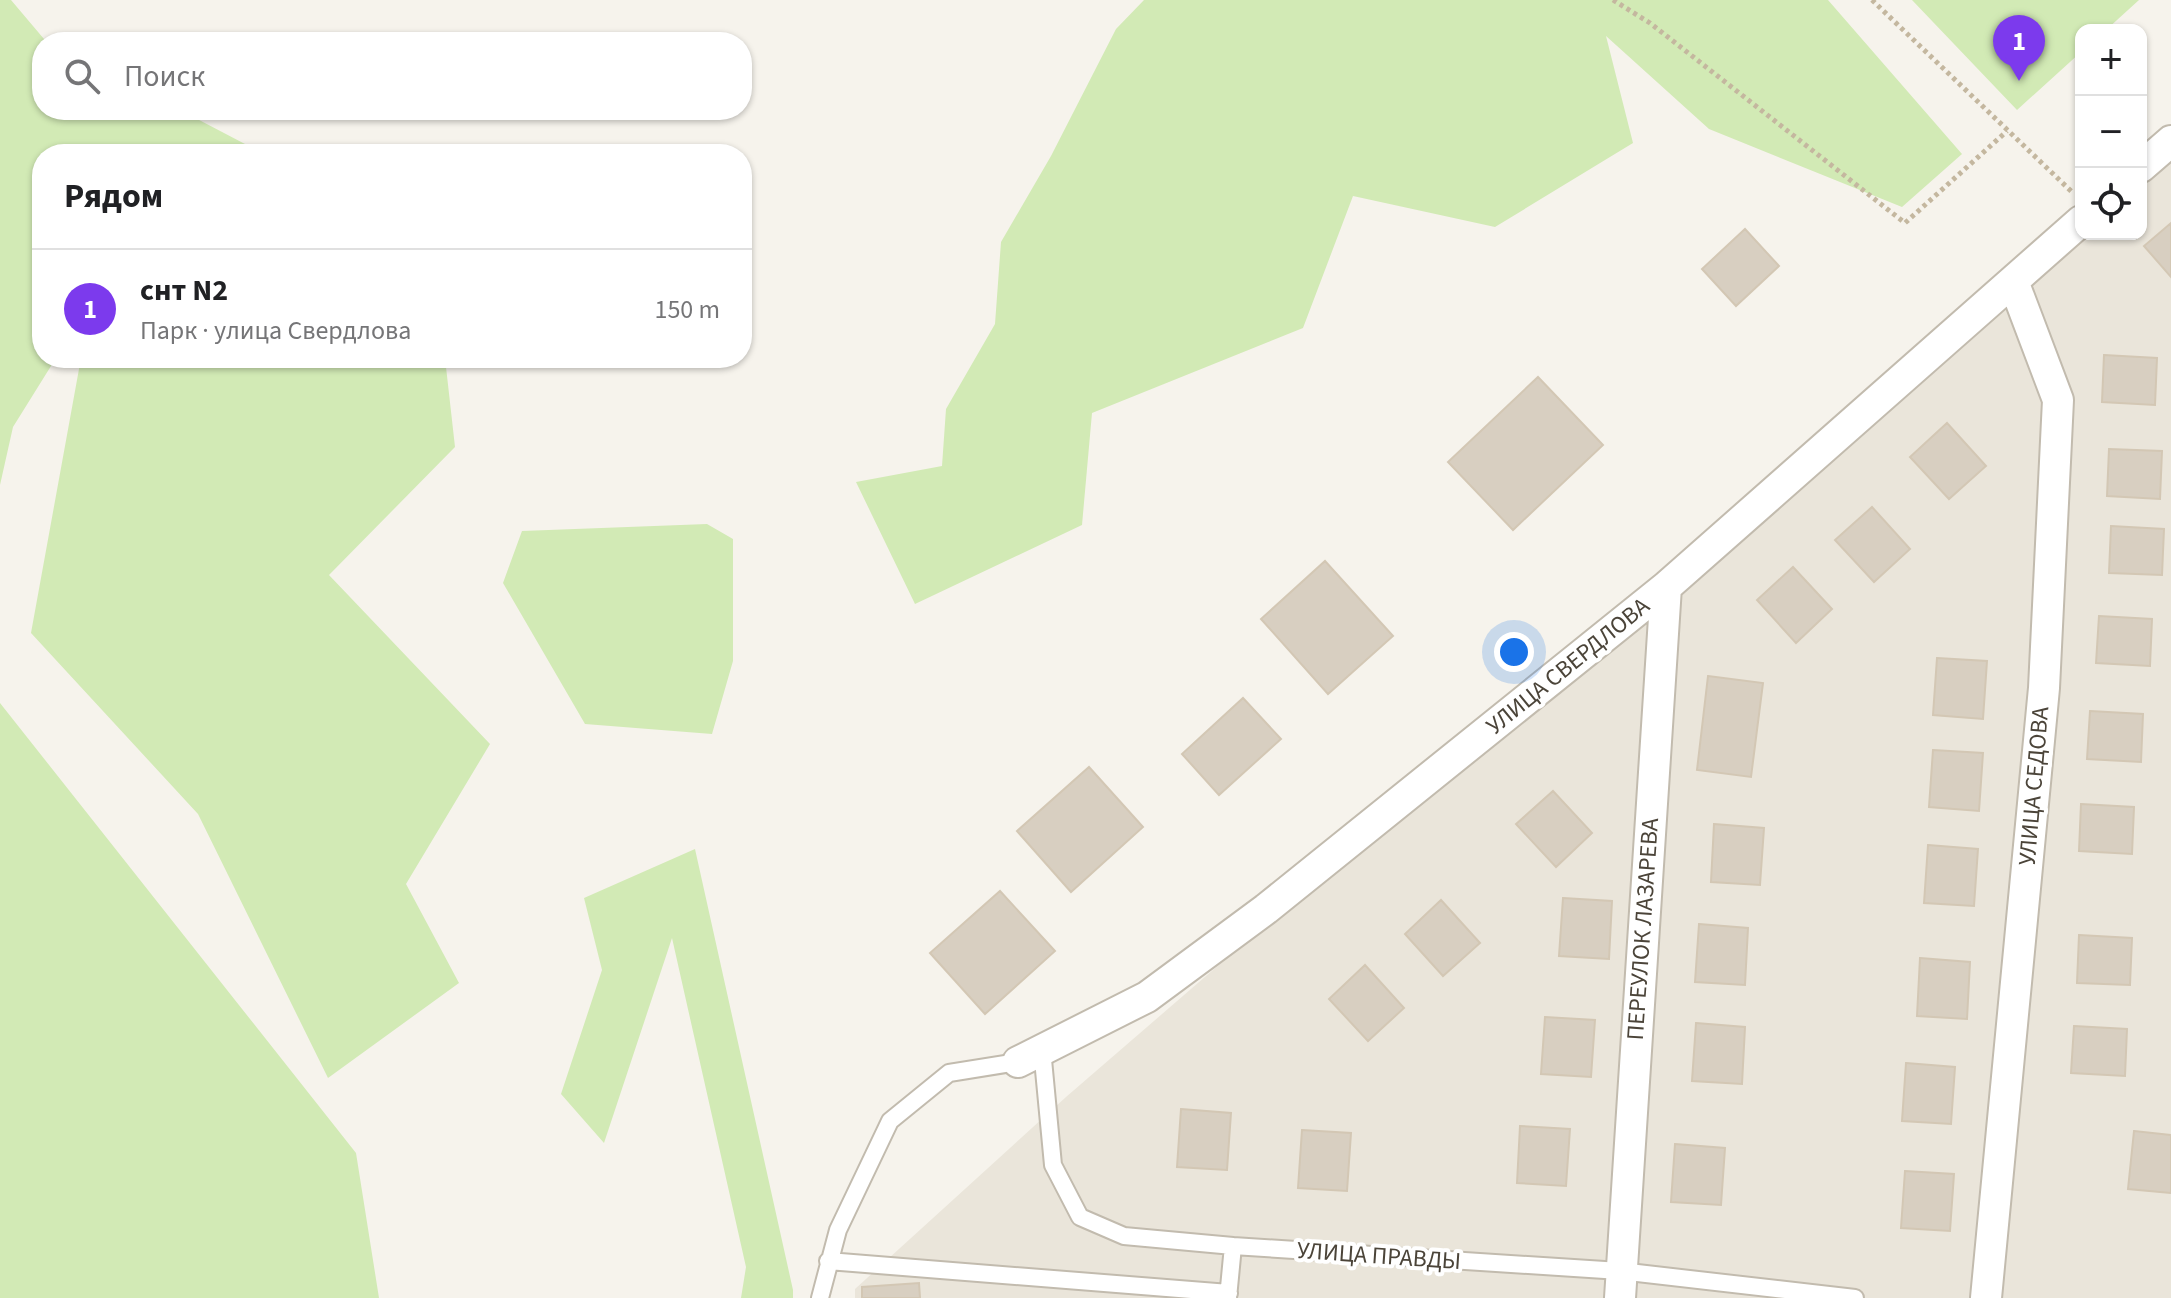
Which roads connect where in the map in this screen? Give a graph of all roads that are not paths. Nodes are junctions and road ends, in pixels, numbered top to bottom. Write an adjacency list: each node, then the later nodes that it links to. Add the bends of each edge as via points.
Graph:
1 (2171, 141): 2 (street)
2 (2147, 162)
3 (2075, 226): 4 (street, УЛИЦА СВЕРДЛОВА)
4 (2013, 281): 5 (street, УЛИЦА СВЕРДЛОВА); 13 (street, УЛИЦА СЕДОВА, via 2058,400 2044,688)
5 (1666, 587): 6 (street, УЛИЦА СВЕРДЛОВА, via 1278,899 1147,997); 9 (street, ПЕРЕУЛОК ЛАЗАРЕВА)
6 (1030, 1056): 7 (lane, УЛИЦА ПРАВДЫ, via 1053,1165 1080,1217 1124,1236); 8 (lane, via 949,1073 890,1121)
7 (1233, 1246): 9 (lane, УЛИЦА ПРАВДЫ); 10 (lane)
8 (828, 1261): 10 (lane); 11 (lane)
9 (1620, 1285): 12 (lane, УЛИЦА ПРАВДЫ)
10 (1228, 1295)
11 (820, 1298)
12 (1855, 1298)
13 (1986, 1298)

